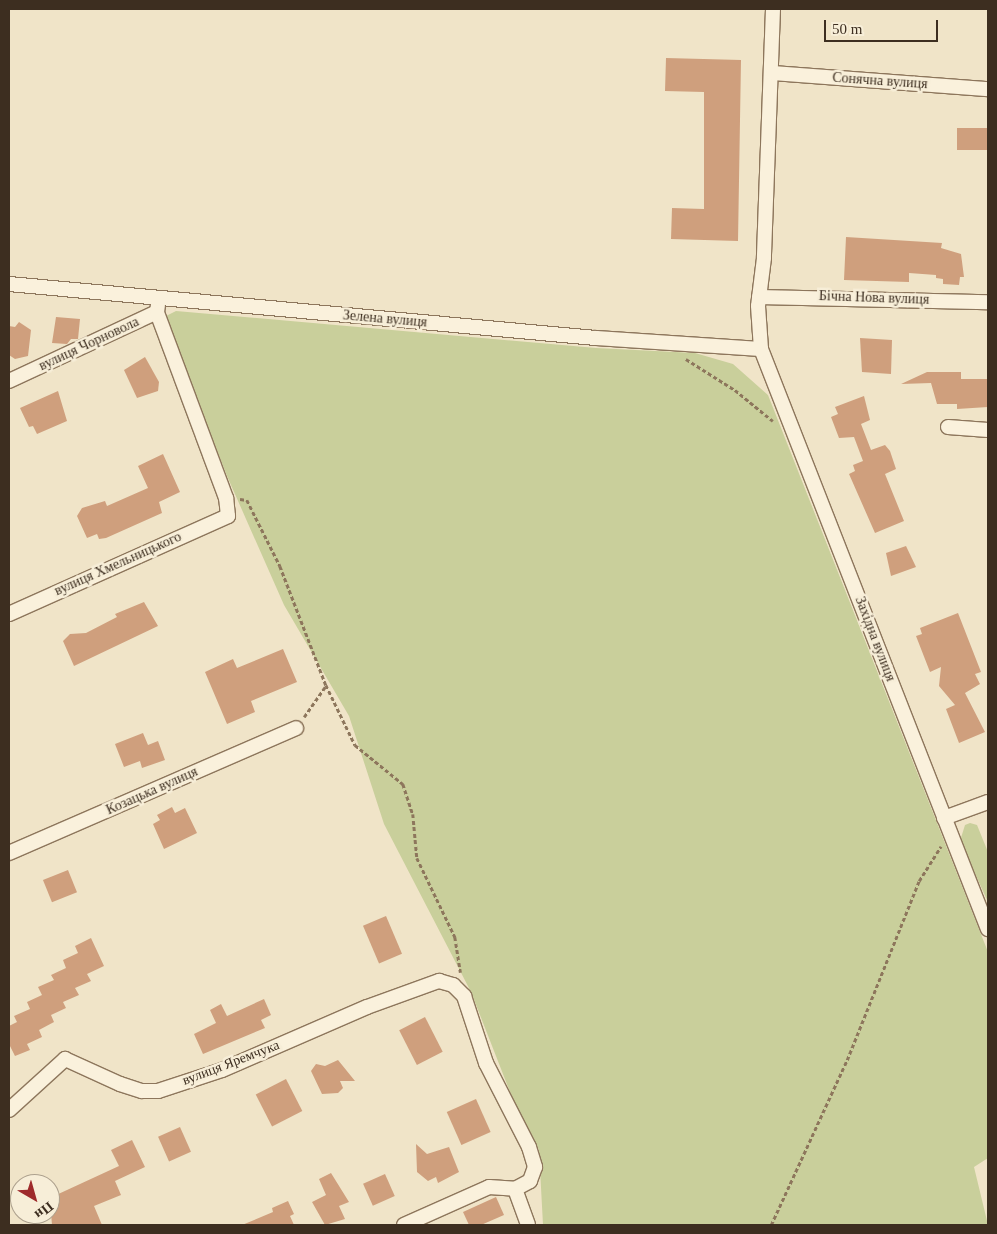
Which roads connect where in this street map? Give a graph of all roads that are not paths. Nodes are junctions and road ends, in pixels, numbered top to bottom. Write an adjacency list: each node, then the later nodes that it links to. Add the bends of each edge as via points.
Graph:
1 (773, 9): 2 (street, Західна вулиця)
2 (773, 73): 3 (street, Сонячна вулиця); 5 (street, Західна вулиця, via 764,258)
3 (988, 89)
4 (9, 284): 7 (street, Зелена вулиця)
5 (759, 297): 6 (street, Бічна Нова вулиця); 8 (street, Західна вулиця)
6 (988, 302)
7 (158, 305): 8 (street, Зелена вулиця); 9 (street, вулиця Чорновола); 12 (street, вулиця Хмельницького, via 226,498 228,516)
8 (761, 349): 15 (street, Західна вулиця)
9 (9, 381)
10 (948, 427): 11 (street)
11 (988, 430)
12 (9, 614)
13 (296, 728): 16 (street, Козацька вулиця)
14 (988, 802): 15 (street)
15 (944, 818): 17 (street, Західна вулиця)
16 (9, 853)
17 (988, 929)
18 (9, 1110): 19 (street, вулиця Яремчука, via 65,1059 120,1084 142,1091 158,1091 222,1070 367,1007 439,981 452,985 464,996 486,1063 529,1147 535,1167 530,1181)
19 (515, 1189): 20 (street, via 489,1187); 21 (street)
20 (404, 1225)
21 (528, 1225)

